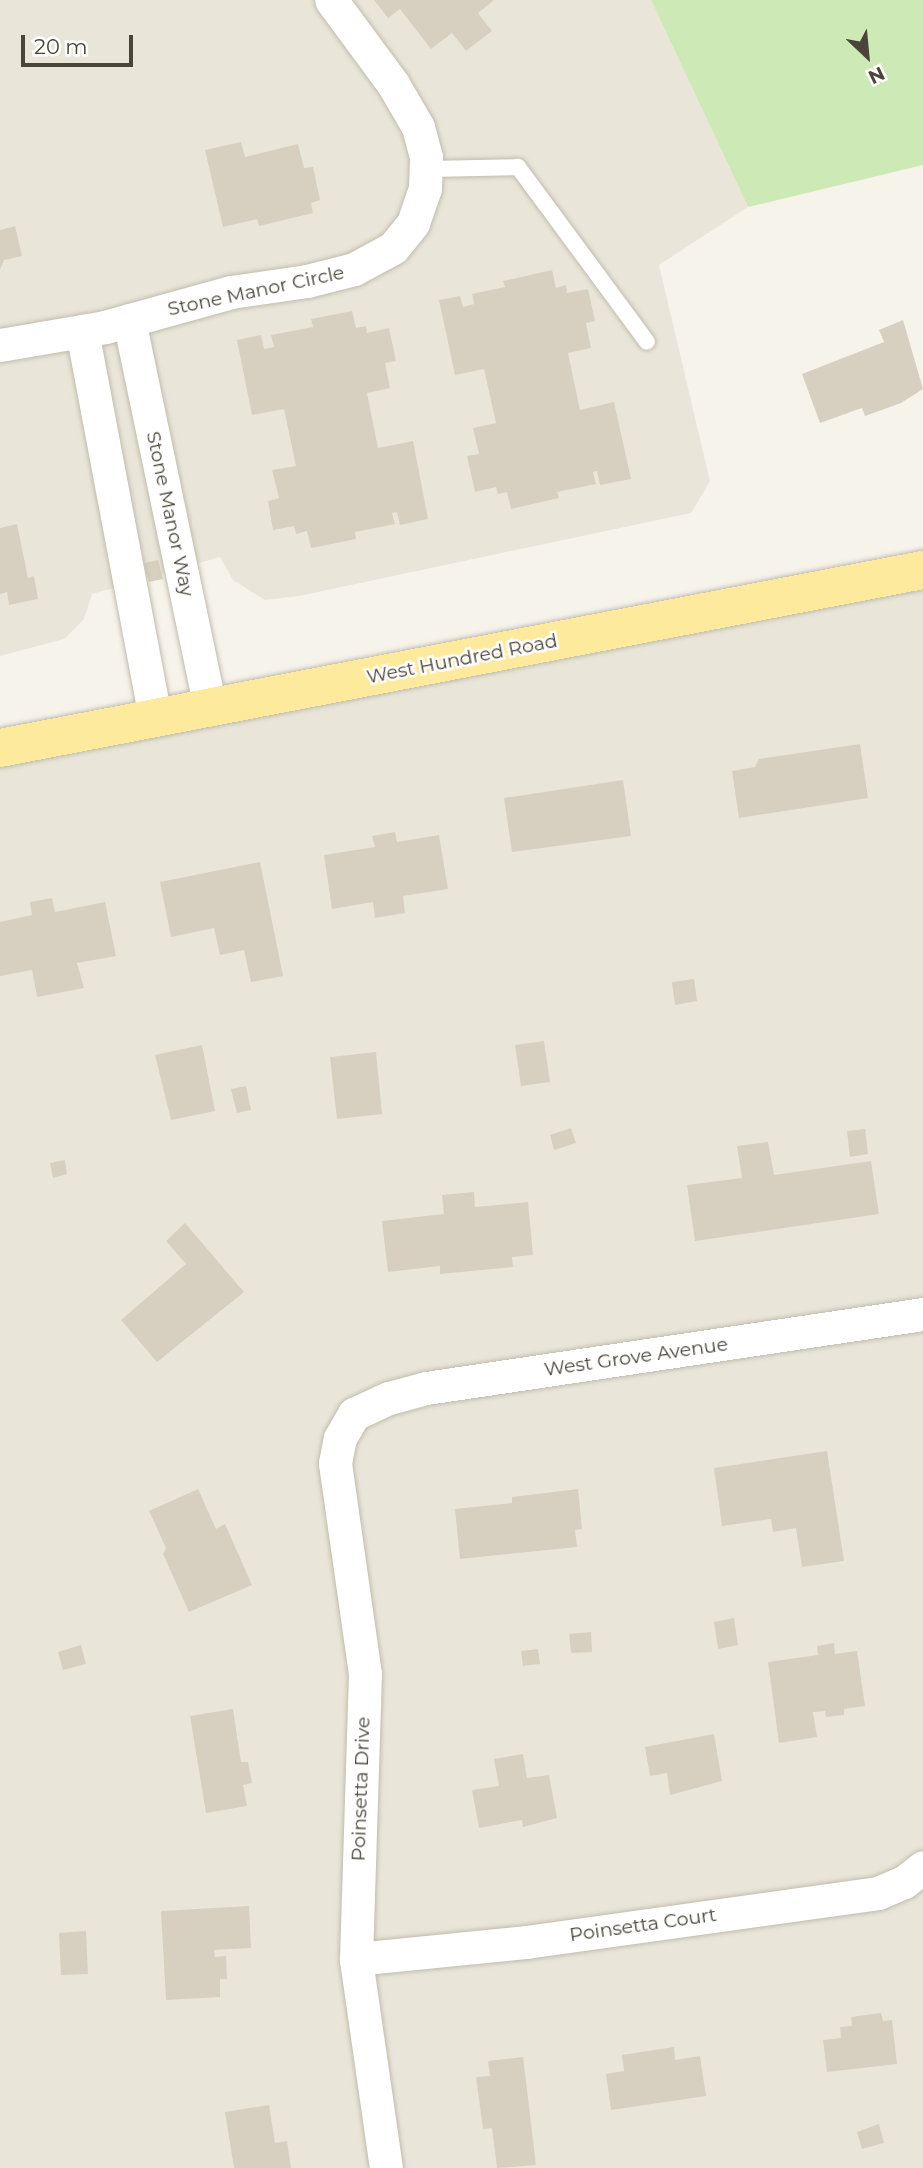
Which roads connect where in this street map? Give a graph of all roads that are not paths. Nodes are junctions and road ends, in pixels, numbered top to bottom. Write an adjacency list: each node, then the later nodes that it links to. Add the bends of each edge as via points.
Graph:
1 (331, 0): 2 (street, Stone Manor Circle, via 394,84 418,127)
2 (426, 169): 3 (street, Stone Manor Circle, via 413,223 383,255 354,269 231,292); 5 (lane, via 518,167)
3 (129, 320): 4 (street, Stone Manor Circle); 8 (street, Stone Manor Way)
4 (82, 331): 6 (street, Stone Manor Circle); 9 (street)
5 (648, 342)
6 (0, 345)
7 (923, 570): 8 (main road, West Hundred Road)
8 (210, 707): 9 (main road, West Hundred Road)
9 (155, 718): 10 (main road, West Hundred Road)
10 (0, 748)
11 (923, 1314): 12 (street, West Grove Avenue, via 425,1388)
12 (354, 1414): 14 (street, Poinsetta Drive, via 340,1438 335,1464 365,1674)
13 (923, 1867): 14 (street, Poinsetta Court, via 878,1893 526,1942)
14 (356, 1958): 15 (street, Poinsetta Drive)
15 (386, 2168)

